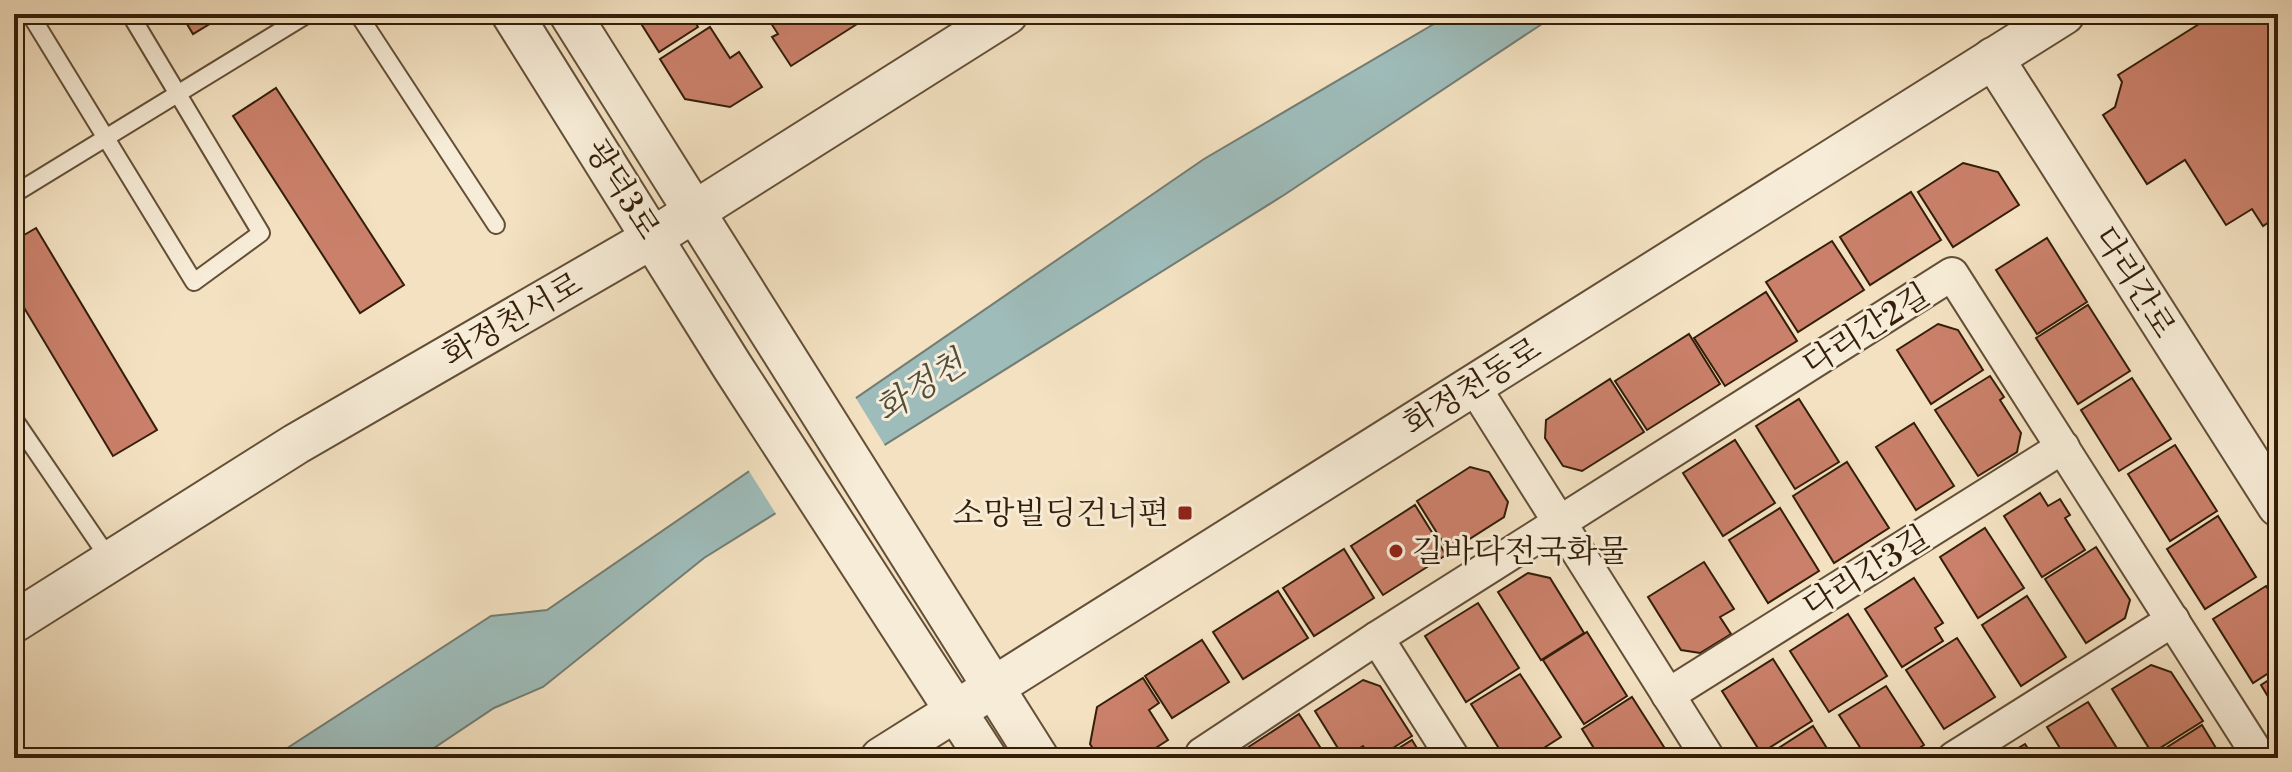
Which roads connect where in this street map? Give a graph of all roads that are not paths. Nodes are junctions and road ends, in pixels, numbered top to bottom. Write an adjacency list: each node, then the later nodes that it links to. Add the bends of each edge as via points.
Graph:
1 (30, 14): 11 (lane)
2 (130, 14): 10 (lane)
3 (308, 14): 10 (lane)
4 (358, 14): 14 (lane)
5 (512, 14): 15 (street, 광덕3로)
6 (570, 14): 13 (street, 광덕3로)
7 (1007, 14): 13 (street, 화정천서로)
8 (2064, 14): 9 (street, 화정천동로)
9 (1993, 58): 16 (street, 화정천동로); 19 (street, 다리간로)
10 (179, 94): 11 (lane); 11 (lane, via 261,233 194,282)
11 (108, 138): 12 (lane)
12 (14, 194)
13 (694, 210): 15 (street, 화정천서로); 25 (street, 광덕3로)
14 (496, 225)
15 (654, 237): 21 (street, 화정천서로, via 296,444); 27 (street, 광덕3로)
16 (1473, 385): 20 (street); 25 (street, 화정천동로)
17 (14, 419): 21 (lane)
18 (2063, 447): 20 (street, 다리간2길, via 1952,274); 22 (street, 다리간2길); 26 (street, 다리간3길)
19 (2278, 506)
20 (1561, 522): 24 (street, 다리간2길); 26 (street)
21 (110, 560): 23 (street, 화정천서로)
22 (2173, 620): 34 (street); 35 (street, 다리간2길)
23 (14, 622)
24 (1377, 638): 31 (street, 다리간2길, via 1202,754); 32 (street)
25 (993, 687): 27 (street, 화정천동로); 30 (street)
26 (1668, 695): 33 (street)
27 (956, 711): 28 (street, 화정천동로); 29 (street)
28 (881, 758)
29 (986, 758)
30 (1038, 758)
31 (1205, 758)
32 (1453, 758)
33 (1708, 758)
34 (1954, 758)
35 (2260, 758)

